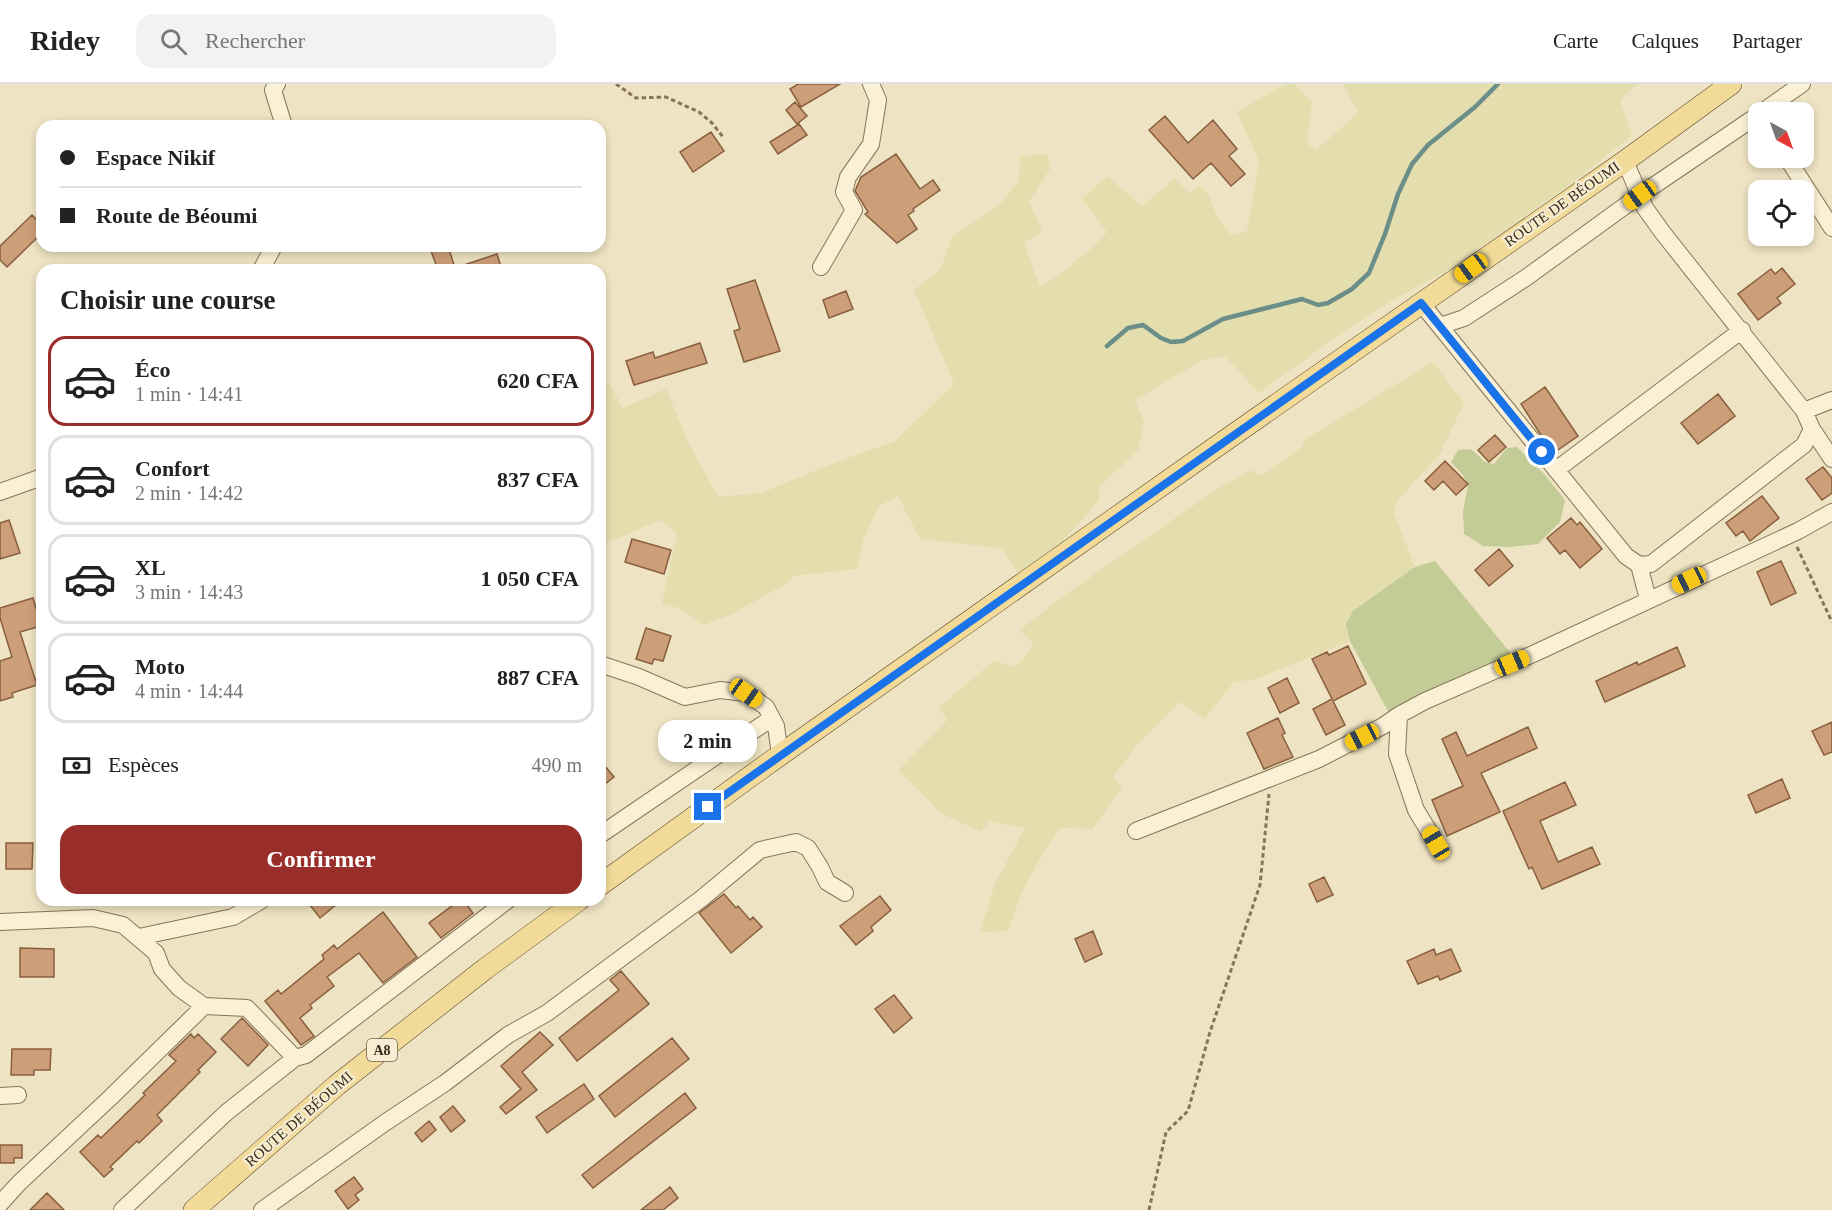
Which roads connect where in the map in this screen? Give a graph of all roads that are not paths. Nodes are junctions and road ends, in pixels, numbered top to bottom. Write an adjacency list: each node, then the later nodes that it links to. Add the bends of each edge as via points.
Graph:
1 (277, 84): 6 (street, via 273,90)
2 (871, 84): 12 (street, via 878,100 871,144 848,177 844,192 854,210)
3 (1731, 84): 8 (main road, ROUTE DE BÉOUMI)
4 (1802, 84): 5 (street)
5 (1777, 102)
6 (282, 120)
7 (1748, 123): 10 (street)
8 (1625, 160): 10 (street); 13 (main road, ROUTE DE BÉOUMI)
9 (1793, 168): 11 (street)
10 (1640, 195): 14 (street, via 1518,283 1464,318); 15 (street, via 1664,233)
11 (1832, 228)
12 (821, 267)
13 (1421, 303): 14 (street); 29 (main road, ROUTE DE BÉOUMI)
14 (1440, 326): 20 (street)
15 (1742, 330): 17 (street); 20 (street)
16 (1832, 400): 17 (street)
17 (1804, 411): 18 (street)
18 (1812, 429): 19 (street); 24 (street, via 1804,445 1651,564)
19 (1832, 459)
20 (1556, 470): 24 (street, via 1626,556)
21 (36, 479): 22 (street)
22 (0, 492)
23 (1832, 512): 25 (street, via 1791,535)
24 (1639, 565): 25 (street)
25 (1648, 599): 27 (street)
26 (606, 666): 28 (street, via 685,697 720,690 746,693 766,707)
27 (1400, 716): 31 (street, via 1319,759); 32 (street, via 1397,754 1416,810)
28 (772, 718): 29 (street); 30 (street)
29 (780, 755): 33 (main road, ROUTE DE BÉOUMI)
30 (606, 831)
31 (1136, 831)
32 (1436, 843)
33 (606, 881)
34 (845, 893): 47 (street, via 827,882 808,848 796,842 760,850 701,899 547,1013 508,1035)
35 (251, 906): 39 (street, via 232,917)
36 (500, 906): 41 (street, via 306,1055)
37 (571, 906): 46 (main road, ROUTE DE BÉOUMI / A8, via 337,1085)
38 (0, 922): 39 (street, via 93,918 123,925)
39 (139, 938): 40 (street, via 156,953 162,969 179,988)
40 (204, 1006): 41 (street, via 247,1008); 44 (street)
41 (295, 1058): 45 (street, via 227,1112)
42 (18, 1095): 43 (street)
43 (0, 1096)
44 (0, 1204)
45 (122, 1210)
46 (194, 1210)
47 (262, 1210)

